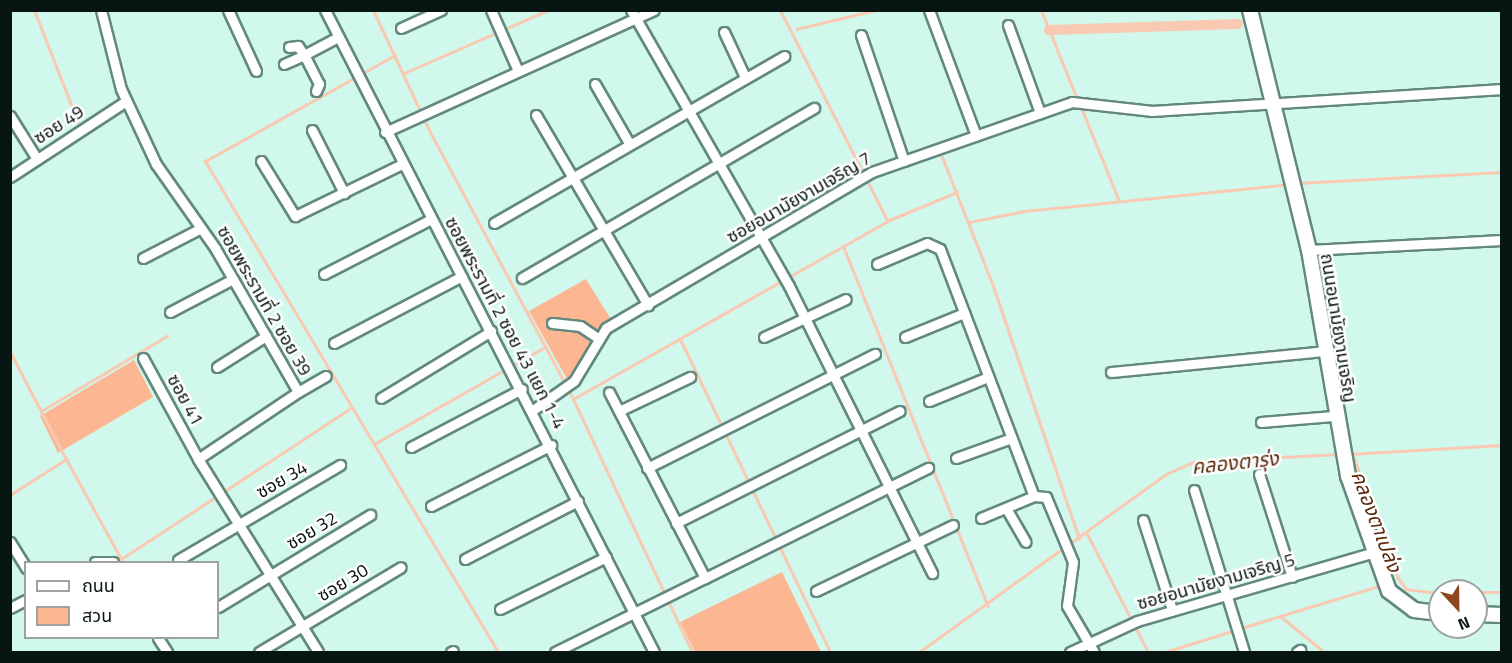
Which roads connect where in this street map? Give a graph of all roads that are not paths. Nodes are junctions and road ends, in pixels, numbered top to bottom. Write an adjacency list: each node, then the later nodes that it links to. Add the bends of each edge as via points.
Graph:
1 (101, 10): 26 (street, ซอยพระรามที่ 2 ซอย 39)
2 (240, 10): 9 (street)
3 (325, 10): 15 (street, ซอยพระรามที่ 2 ซอย 43 แยก 1-4)
4 (441, 10): 12 (street)
5 (491, 10): 20 (street)
6 (654, 10): 10 (street)
7 (929, 10): 35 (street)
8 (1250, 10): 27 (street, ถนนอนามัยงามเจริญ)
9 (229, 13): 21 (street)
10 (633, 15): 20 (street); 29 (street)
11 (1008, 25): 30 (street)
12 (401, 28)
13 (724, 32): 22 (street)
14 (861, 35): 38 (street)
15 (338, 37): 17 (street); 34 (street, ซอยพระรามที่ 2 ซอย 43 แยก 1-4)
16 (289, 47): 17 (street, via 298,46)
17 (304, 54): 19 (street); 25 (street, via 319,84)
18 (784, 56): 22 (street)
19 (284, 64)
20 (518, 71): 34 (street)
21 (256, 72)
22 (745, 77): 29 (street)
23 (595, 84): 36 (street)
24 (1502, 89): 27 (street, ซอยอนามัยงามเจริญ 7)
25 (316, 92)
26 (126, 100): 37 (street, ซอย 49); 47 (street, ซอยพระรามที่ 2 ซอย 39, via 156,164)
27 (1273, 105): 30 (street, ซอยอนามัยงามเจริญ 7, via 1152,111 1072,102); 51 (street, ถนนอนามัยงามเจริญ)
28 (814, 108): 41 (street)
29 (685, 110): 36 (street); 41 (street)
30 (1040, 113): 35 (street, ซอยอนามัยงามเจริญ 7)
31 (536, 115): 42 (street)
32 (10, 116): 37 (street)
33 (312, 130): 44 (street)
34 (385, 132): 40 (street, ซอยพระรามที่ 2 ซอย 43 แยก 1-4)
35 (976, 136): 38 (street, ซอยอนามัยงามเจริญ 7)
36 (629, 143): 42 (street)
37 (37, 159): 43 (street, ซอย 49)
38 (904, 161): 49 (street, ซอยอนามัยงามเจริญ 7, via 872,172)
39 (261, 162): 44 (street, via 292,216)
40 (402, 164): 44 (street); 45 (street, ซอยพระรามที่ 2 ซอย 43 แยก 1-4)
41 (717, 165): 48 (street); 49 (street)
42 (573, 176): 46 (street); 48 (street)
43 (10, 177)
44 (344, 193)
45 (431, 219): 54 (street); 55 (street, ซอยพระรามที่ 2 ซอย 43 แยก 1-4)
46 (494, 224)
47 (201, 228): 52 (street); 57 (street, ซอยพระรามที่ 2 ซอย 39)
48 (605, 230): 56 (street); 59 (street)
49 (761, 239): 59 (street, ซอยอนามัยงามเจริญ 7); 62 (street)
50 (1502, 240): 51 (street)
51 (1309, 250): 70 (street, ถนนอนามัยงามเจริญ)
52 (143, 258)
53 (877, 264): 61 (street, via 935,243)
54 (324, 274)
55 (462, 276): 64 (street, ซอยพระรามที่ 2 ซอย 43 แยก 1-4); 69 (street)
56 (522, 278)
57 (233, 279): 60 (street); 65 (street, ซอยพระรามที่ 2 ซอย 39)
58 (846, 299): 62 (street)
59 (648, 305): 68 (street, ซอยอนามัยงามเจริญ 7, via 606,328)
60 (171, 312)
61 (964, 313): 67 (street); 78 (street)
62 (806, 318): 66 (street); 75 (street)
63 (552, 323): 68 (street, via 580,326)
64 (491, 331): 79 (street, ซอยพระรามที่ 2 ซอย 43 แยก 1-4); 82 (street)
65 (266, 336): 73 (street); 80 (street, ซอยพระรามที่ 2 ซอย 39)
66 (764, 337)
67 (905, 337)
68 (599, 339): 84 (street, ซอยอนามัยงามเจริญ 7, via 574,381)
69 (334, 343)
70 (1327, 351): 74 (street); 87 (street, ถนนอนามัยงามเจริญ)
71 (875, 354): 75 (street)
72 (143, 358): 94 (street, ซอย 41)
73 (217, 367)
74 (1111, 372)
75 (833, 373): 89 (street); 96 (street)
76 (326, 376): 80 (street)
77 (690, 377): 85 (street)
78 (988, 377): 83 (street); 90 (street)
79 (522, 389): 84 (street, ซอยพระรามที่ 2 ซอย 43 แยก 1-4); 92 (street)
80 (298, 392): 94 (street, ซอยพระรามที่ 2 ซอย 39)
81 (609, 392): 85 (street)
82 (381, 398)
83 (929, 401)
84 (533, 411): 91 (street, ซอยพระรามที่ 2 ซอย 43 แยก 1-4)
85 (618, 411): 96 (street)
86 (900, 411): 89 (street)
87 (1334, 417): 88 (street); 114 (street, ถนนอนามัยงามเจริญ, via 1342,456)
88 (1261, 422)
89 (861, 430): 99 (street); 109 (street)
90 (1012, 438): 93 (street); 101 (street)
91 (551, 445): 102 (street, ซอยพระรามที่ 2 ซอย 43 แยก 1-4); 103 (street)
92 (411, 447)
93 (956, 458)
94 (198, 459): 108 (street)
95 (340, 465): 108 (street, ซอย 34)
96 (647, 468): 109 (street)
97 (928, 468): 99 (street)
98 (1259, 474): 122 (street)
99 (889, 486): 113 (street); 123 (street)
100 (1194, 490): 125 (street)
101 (1034, 496): 104 (street); 135 (street, via 1043,494 1050,502 1072,558 1067,606)
102 (578, 501): 115 (street, ซอยพระรามที่ 2 ซอย 43 แยก 1-4); 116 (street)
103 (431, 506)
104 (1006, 508): 106 (street); 112 (street)
105 (370, 515): 121 (street, ซอย 32)
106 (981, 518)
107 (1143, 520): 130 (street)
108 (240, 523): 117 (street, ซอย 34); 121 (street)
109 (676, 523): 123 (street)
110 (953, 525): 113 (street)
111 (10, 542): 118 (street)
112 (1026, 542)
113 (916, 543): 120 (street); 124 (street)
114 (1374, 552): 122 (street, ซอยอนามัยงามเจริญ 5); 131 (street, ถนนอนามัยงามเจริญ, via 1389,591 1414,610)
115 (606, 557): 129 (street); 132 (street, ซอยพระรามที่ 2 ซอย 43 แยก 1-4)
116 (465, 559)
117 (178, 560)
118 (24, 565)
119 (401, 567): 133 (street, ซอย 30)
120 (932, 573)
121 (271, 575): 127 (street, ซอย 32); 133 (street)
122 (1292, 577): 125 (street, ซอยอนามัยงามเจริญ 5)
123 (705, 578): 132 (street)
124 (816, 591)
125 (1222, 595): 130 (street, ซอยอนามัยงามเจริญ 5); 143 (street)
126 (24, 601): 128 (street)
127 (219, 606)
128 (10, 609)
129 (500, 609)
130 (1172, 610): 135 (street, ซอยอนามัยงามเจริญ 5)
131 (1428, 612)
132 (634, 613): 139 (street); 140 (street, ซอยพระรามที่ 2 ซอย 43 แยก 1-4)
133 (302, 627): 137 (street, ซอย 30); 138 (street)
134 (159, 639): 136 (street)
135 (1088, 643): 141 (street, ซอยอนามัยงามเจริญ 5); 142 (street)
136 (167, 652)
137 (259, 652)
138 (318, 652)
139 (555, 652)
140 (654, 652)
141 (1070, 652)
142 (1094, 652)
143 (1244, 652)

